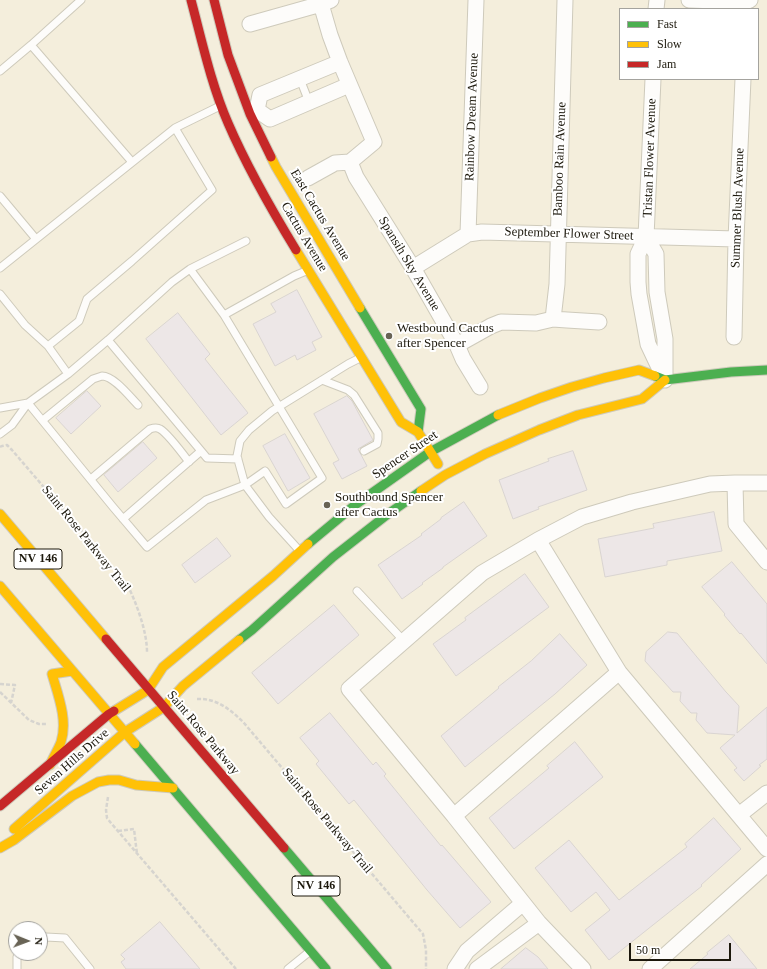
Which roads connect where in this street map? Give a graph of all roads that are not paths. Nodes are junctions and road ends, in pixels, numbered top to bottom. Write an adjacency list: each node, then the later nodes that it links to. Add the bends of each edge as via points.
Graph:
1 (81, 0): 12 (lane)
2 (191, 0): 11 (main road, Cactus Avenue)
3 (214, 0): 22 (main road, East Cactus Avenue, via 228,55)
4 (476, 0): 30 (street, Rainbow Dream Avenue)
5 (565, 0): 31 (street, Bamboo Rain Avenue)
6 (689, 0): 8 (street)
7 (326, 2): 9 (street); 14 (street, via 330,35)
8 (747, 4)
9 (290, 6): 10 (street)
10 (250, 24)
11 (201, 39): 13 (main road); 21 (main road, Cactus Avenue)
12 (31, 45): 15 (lane); 24 (lane)
13 (215, 55)
14 (340, 62): 16 (street); 19 (street)
15 (0, 71)
16 (300, 79): 20 (lane); 22 (street, via 260,95)
17 (653, 80): 32 (street, Tristan Flower Avenue)
18 (743, 80): 34 (street, Summer Blush Avenue)
19 (349, 85): 20 (street); 25 (street, via 374,142)
20 (309, 102): 22 (street, via 270,119)
21 (221, 105): 23 (lane); 29 (main road, Cactus Avenue, via 252,174)
22 (248, 115): 45 (main road, East Cactus Avenue)
23 (175, 128): 24 (lane); 49 (lane, via 212,190 87,299 79,321)
24 (132, 162): 33 (lane)
25 (350, 162): 26 (street, via 334,163); 37 (street, Spansih Sky Avenue, via 356,177)
26 (308, 178)
27 (266, 180): 29 (main road)
28 (0, 196): 33 (lane)
29 (269, 204): 39 (main road, Cactus Avenue)
30 (468, 234): 31 (street, September Flower Street); 37 (street, September Flower Street)
31 (558, 234): 32 (street, September Flower Street); 43 (street, Bamboo Rain Avenue)
32 (646, 237): 34 (street, September Flower Street); 54 (street, Tristan Flower Avenue, via 656,254 656,281 650,301 665,339)
33 (36, 239): 36 (lane)
34 (736, 240): 46 (street, Summer Blush Avenue)
35 (246, 241): 38 (lane)
36 (0, 268)
37 (413, 268): 48 (street, Spansih Sky Avenue)
38 (190, 269): 42 (lane); 47 (lane)
39 (312, 269): 42 (lane, via 294,276); 50 (main road, Cactus Avenue)
40 (0, 294): 49 (lane, via 25,325)
41 (350, 308): 45 (main road, via 364,322)
42 (224, 315): 58 (lane)
43 (553, 319): 44 (street); 48 (street, via 536,322 501,322)
44 (599, 322)
45 (369, 323): 61 (main road, East Cactus Avenue, via 421,409)
46 (734, 337)
47 (108, 340): 52 (lane); 63 (lane)
48 (457, 345): 55 (street, Spansih Sky Avenue)
49 (48, 346): 52 (lane)
50 (362, 357): 53 (lane); 61 (main road, Cactus Avenue, via 401,422)
51 (767, 370): 54 (main road, Spencer Street, via 724,372)
52 (68, 374): 56 (lane)
53 (322, 380): 58 (lane); 64 (lane, via 354,395 378,433 377,444)
54 (665, 380): 65 (main road, Spencer Street, via 638,370 572,387 502,413); 68 (main road, via 642,399 578,415 539,430)
55 (480, 387)
56 (28, 403): 59 (lane); 60 (lane); 62 (lane, via 12,425)
57 (138, 405): 60 (lane, via 116,382 100,376)
58 (278, 407): 66 (lane, via 249,430 240,441); 72 (lane, via 322,478 286,504 265,471)
59 (0, 408)
60 (43, 420): 69 (lane)
61 (418, 432): 65 (main road, Cactus Avenue)
62 (0, 434)
63 (201, 451): 66 (lane, via 207,458); 67 (lane)
64 (364, 451)
65 (430, 452): 68 (main road, Cactus Avenue); 76 (main road, Spencer Street, via 355,505)
66 (238, 459): 72 (lane)
67 (189, 462): 69 (lane, via 166,434 155,428 150,429); 74 (lane)
68 (445, 475): 84 (main road, via 388,514 333,557 252,630 183,686)
69 (90, 479): 74 (lane)
70 (735, 483): 71 (street); 75 (street, via 710,484 632,502 582,518); 77 (street, via 736,524)
71 (767, 483)
72 (245, 485): 74 (lane, via 206,500 147,547); 76 (lane, via 269,517)
73 (0, 514): 83 (main road, Saint Rose Parkway / NV 146)
74 (123, 519)
75 (538, 540): 80 (street, via 482,573); 82 (street)
76 (300, 551): 83 (main road, Spencer Street, via 163,667)
77 (767, 562)
78 (0, 586): 81 (main road)
79 (357, 591): 80 (lane)
80 (404, 641): 92 (street, via 349,689)
81 (72, 671): 85 (main road); 87 (main road, via 52,674 60,700 64,730)
82 (620, 672): 91 (street); 92 (street)
83 (148, 690): 84 (main road, Saint Rose Parkway / NV 146); 85 (main road, Seven Hills Drive)
84 (164, 707): 86 (main road, Seven Hills Drive); 104 (main road, Saint Rose Parkway / NV 146)
85 (109, 714): 86 (main road); 87 (main road, Seven Hills Drive)
86 (125, 732): 88 (main road); 93 (main road, Seven Hills Drive)
87 (50, 765): 90 (main road, Seven Hills Drive)
88 (173, 788): 94 (main road, via 136,785 119,780 98,782 72,796); 100 (main road)
89 (767, 792): 91 (street)
90 (0, 806)
91 (739, 815): 95 (street)
92 (454, 816): 97 (street)
93 (0, 841)
94 (0, 848)
95 (767, 849)
96 (767, 864): 108 (street)
97 (523, 903): 98 (street); 105 (street, via 467,951)
98 (539, 923): 106 (street); 107 (street)
99 (48, 937): 101 (lane, via 65,938)
100 (311, 951): 102 (lane); 103 (main road)
101 (88, 968)
102 (288, 969)
103 (326, 969)
104 (387, 969)
105 (455, 969)
106 (477, 969)
107 (583, 969)
108 (650, 969)

